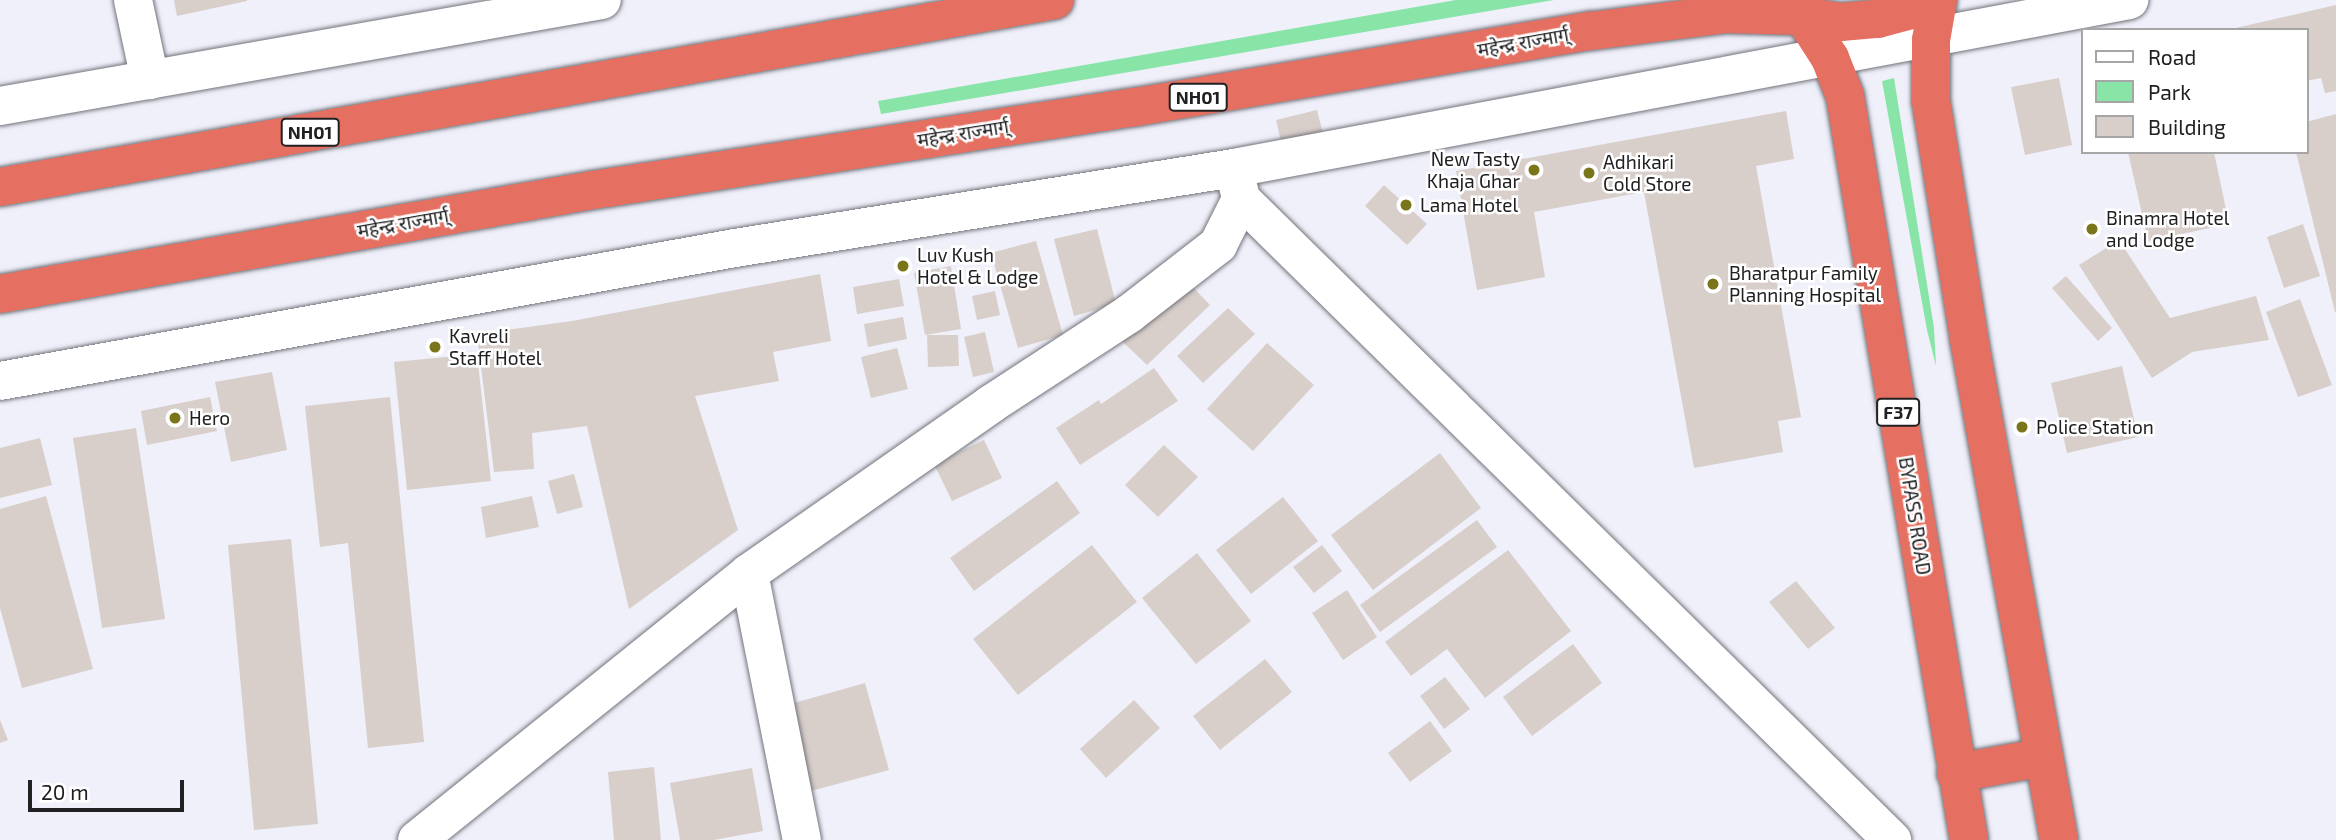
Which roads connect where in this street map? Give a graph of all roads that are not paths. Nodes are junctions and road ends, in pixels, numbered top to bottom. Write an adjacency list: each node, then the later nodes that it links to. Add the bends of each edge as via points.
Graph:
1 (133, 0): 10 (street)
2 (602, 0): 10 (street)
3 (1055, 0): 13 (highway, NH01)
4 (1925, 0): 7 (highway, महेन्द्र राज्मार्ग् / NH01, via 1878,19 1841,22)
5 (1938, 0): 8 (highway)
6 (2129, 0): 8 (street)
7 (1795, 8): 9 (highway, BYPASS ROAD / F37); 14 (highway, महेन्द्र राज्मार्ग् / NH01, via 1626,26 593,190)
8 (1931, 40): 9 (street); 17 (highway, via 1931,102)
9 (1830, 58): 12 (street); 18 (highway, BYPASS ROAD / F37, via 1845,96 1855,146)
10 (150, 80): 11 (street)
11 (0, 106)
12 (1238, 184): 15 (street, via 735,248); 16 (street, via 1218,245 1129,314); 21 (street)
13 (0, 187)
14 (0, 293)
15 (0, 381)
16 (749, 573): 19 (street); 20 (street)
17 (2044, 757): 18 (highway); 23 (highway)
18 (1956, 773): 22 (highway, BYPASS ROAD / F37)
19 (416, 840)
20 (802, 840)
21 (1892, 840)
22 (1969, 840)
23 (2059, 840)

